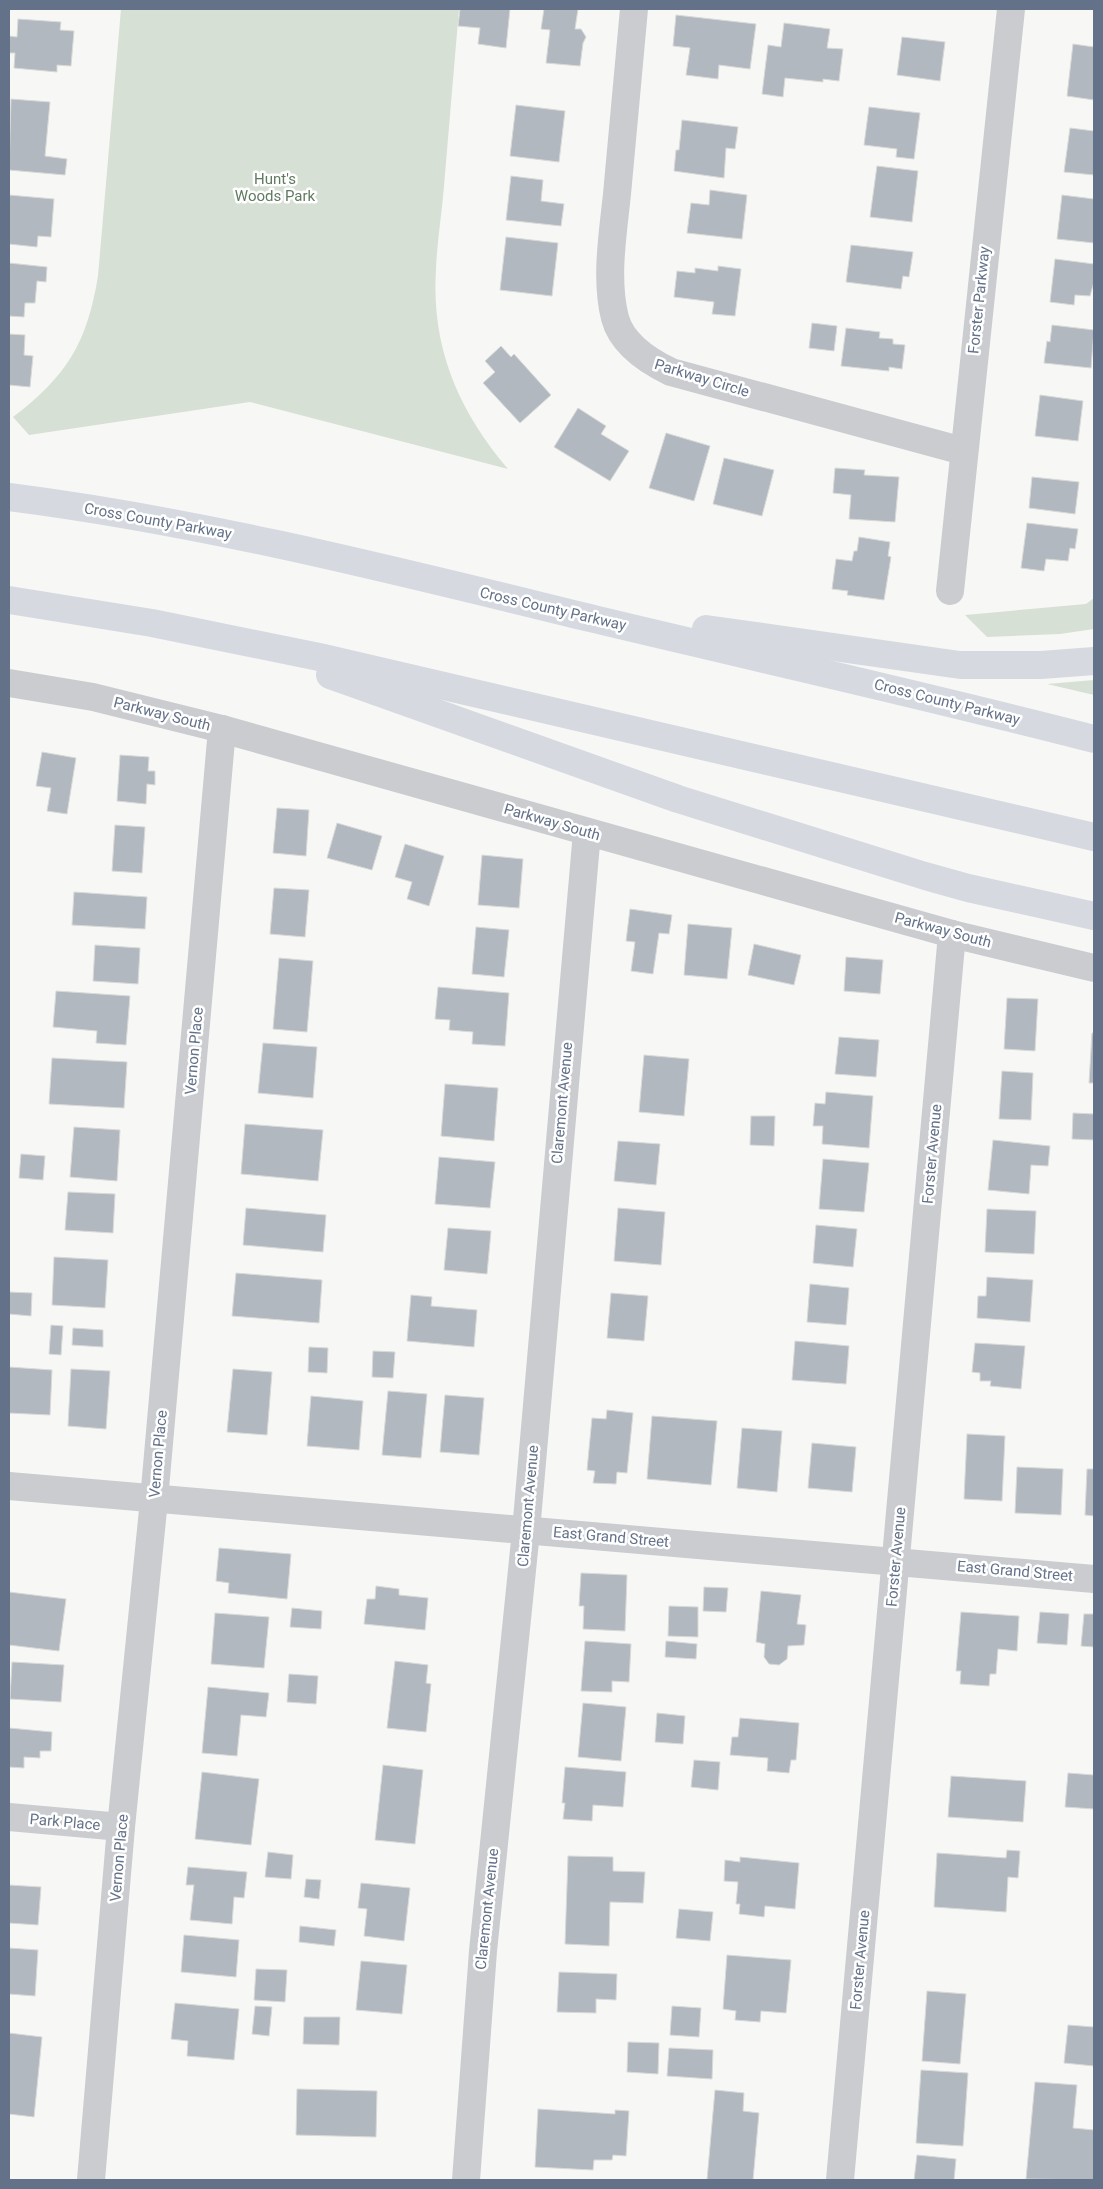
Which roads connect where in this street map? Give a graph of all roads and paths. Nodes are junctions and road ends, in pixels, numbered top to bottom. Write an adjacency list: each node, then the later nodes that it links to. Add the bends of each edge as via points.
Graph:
1 (634, 9): 3 (street, Parkway Circle, via 611,286 615,320 628,342 648,361 671,372)
2 (1011, 9): 3 (street, Forster Parkway)
3 (963, 451): 5 (street, Forster Parkway)
4 (9, 497): 7 (highway, Cross County Parkway, via 180,524)
5 (950, 591)
6 (9, 600): 8 (highway)
7 (541, 606): 9 (highway, via 932,663 999,667); 12 (highway, Cross County Parkway, via 951,702)
8 (232, 640): 14 (highway); 15 (highway, via 678,800 951,883)
9 (1094, 661)
10 (9, 683): 11 (street, Parkway South, via 93,697)
11 (222, 728): 13 (street, Parkway South); 19 (street, Vernon Place)
12 (1094, 739)
13 (587, 832): 16 (street, Parkway South); 20 (street, Claremont Avenue)
14 (1094, 837)
15 (1094, 916)
16 (952, 934): 17 (street, Parkway South); 21 (street, Forster Avenue)
17 (1094, 968)
18 (9, 1486): 19 (street, East Grand Street)
19 (154, 1500): 20 (street, East Grand Street); 24 (street, Vernon Place)
20 (526, 1531): 21 (street, East Grand Street); 26 (street, Claremont Avenue, via 483,1951)
21 (896, 1560): 22 (street, East Grand Street); 27 (street, Forster Avenue)
22 (1094, 1579)
23 (9, 1817): 24 (street, Park Place)
24 (121, 1827): 25 (street, Vernon Place)
25 (92, 2180)
26 (466, 2180)
27 (840, 2180)

